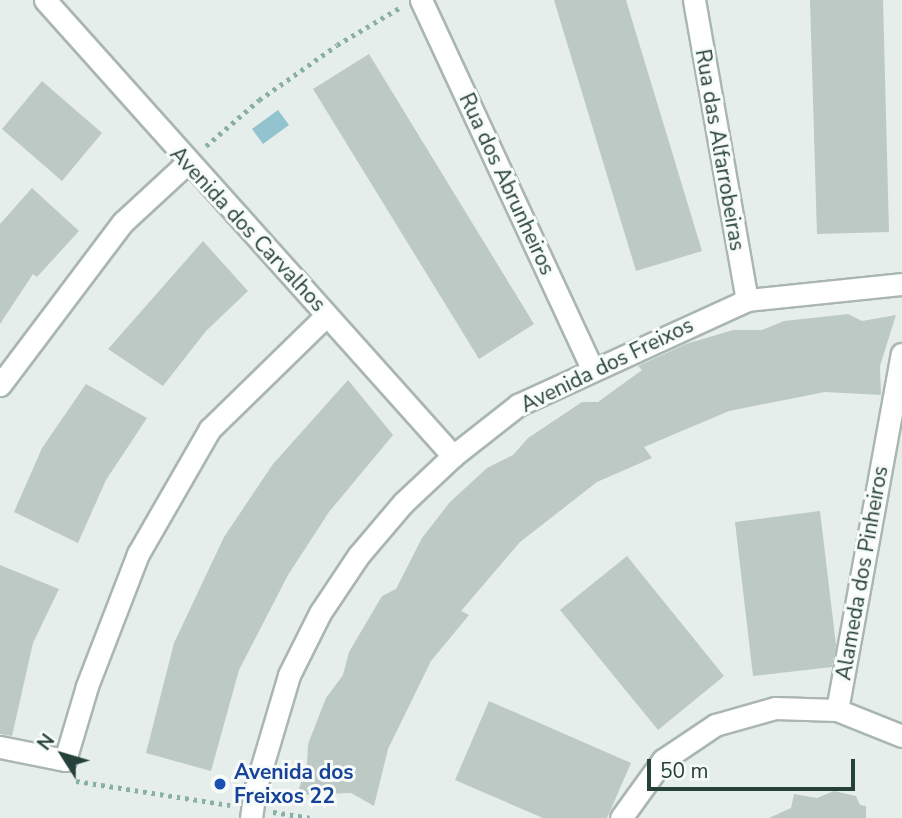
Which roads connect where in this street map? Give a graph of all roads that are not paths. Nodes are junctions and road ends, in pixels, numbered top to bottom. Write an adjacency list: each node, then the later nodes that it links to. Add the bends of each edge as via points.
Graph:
1 (45, 0): 4 (street, Avenida dos Carvalhos)
2 (421, 0): 9 (street, Rua dos Abrunheiros)
3 (694, 0): 6 (street, Rua das Alfarrobeiras)
4 (187, 163): 7 (street, Avenida dos Carvalhos); 10 (street, via 123,222)
5 (902, 284): 6 (street, Avenida dos Freixos)
6 (747, 300): 9 (street, Avenida dos Freixos)
7 (327, 315): 11 (street, Avenida dos Carvalhos); 14 (street, via 210,429 138,554 87,686 65,760)
8 (902, 354): 12 (street, Alameda dos Pinheiros)
9 (592, 368): 11 (street, Avenida dos Freixos, via 518,405)
10 (0, 385)
11 (453, 456): 15 (street, Avenida dos Freixos, via 402,503 358,556 320,613 289,676)
12 (837, 710): 13 (street); 16 (street, via 775,708 715,725 663,760)
13 (902, 736)
14 (0, 747)
15 (251, 813)
16 (621, 818)

